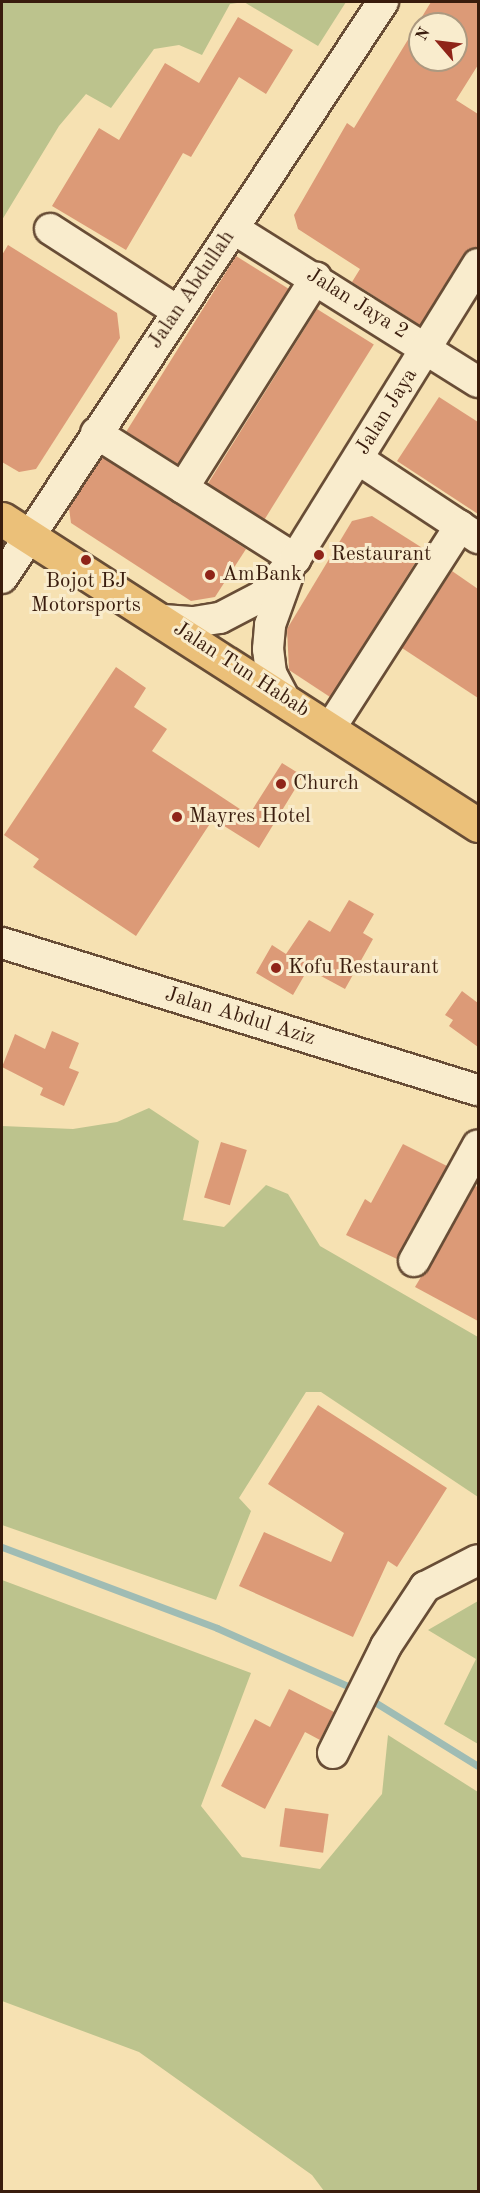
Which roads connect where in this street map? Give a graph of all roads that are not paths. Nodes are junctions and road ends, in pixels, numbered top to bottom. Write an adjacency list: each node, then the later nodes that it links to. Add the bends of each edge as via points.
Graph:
1 (383, 2): 3 (street, Jalan Abdullah)
2 (50, 229): 6 (street)
3 (234, 229): 5 (street, Jalan Jaya 2); 6 (street, Jalan Abdullah)
4 (478, 264): 7 (street, Jalan Jaya)
5 (316, 278): 7 (street, Jalan Jaya 2); 11 (street)
6 (177, 311): 9 (street, Jalan Abdullah)
7 (427, 348): 8 (street, Jalan Jaya 2); 10 (street, Jalan Jaya)
8 (478, 382)
9 (96, 433): 11 (street); 12 (street, Jalan Abdullah)
10 (358, 459): 13 (street); 14 (street, Jalan Jaya)
11 (183, 488): 14 (street)
12 (15, 527): 15 (street, Jalan Abdullah); 16 (highway, Jalan Tun Habab)
13 (469, 532): 18 (street)
14 (295, 559): 16 (street, Jalan Jaya, via 261,596 243,608 194,622); 17 (street, Jalan Jaya, via 270,625 271,673)
15 (2, 578)
16 (163, 620): 17 (highway, Jalan Tun Habab)
17 (283, 696): 18 (highway, Jalan Tun Habab)
18 (331, 728): 19 (highway, Jalan Tun Habab)
19 (478, 825)
20 (2, 943): 21 (street, Jalan Abdul Aziz)
21 (478, 1090)
22 (478, 1145): 23 (street)
23 (414, 1261)
24 (478, 1560): 25 (street, via 425,1587 386,1646)
25 (333, 1753)

